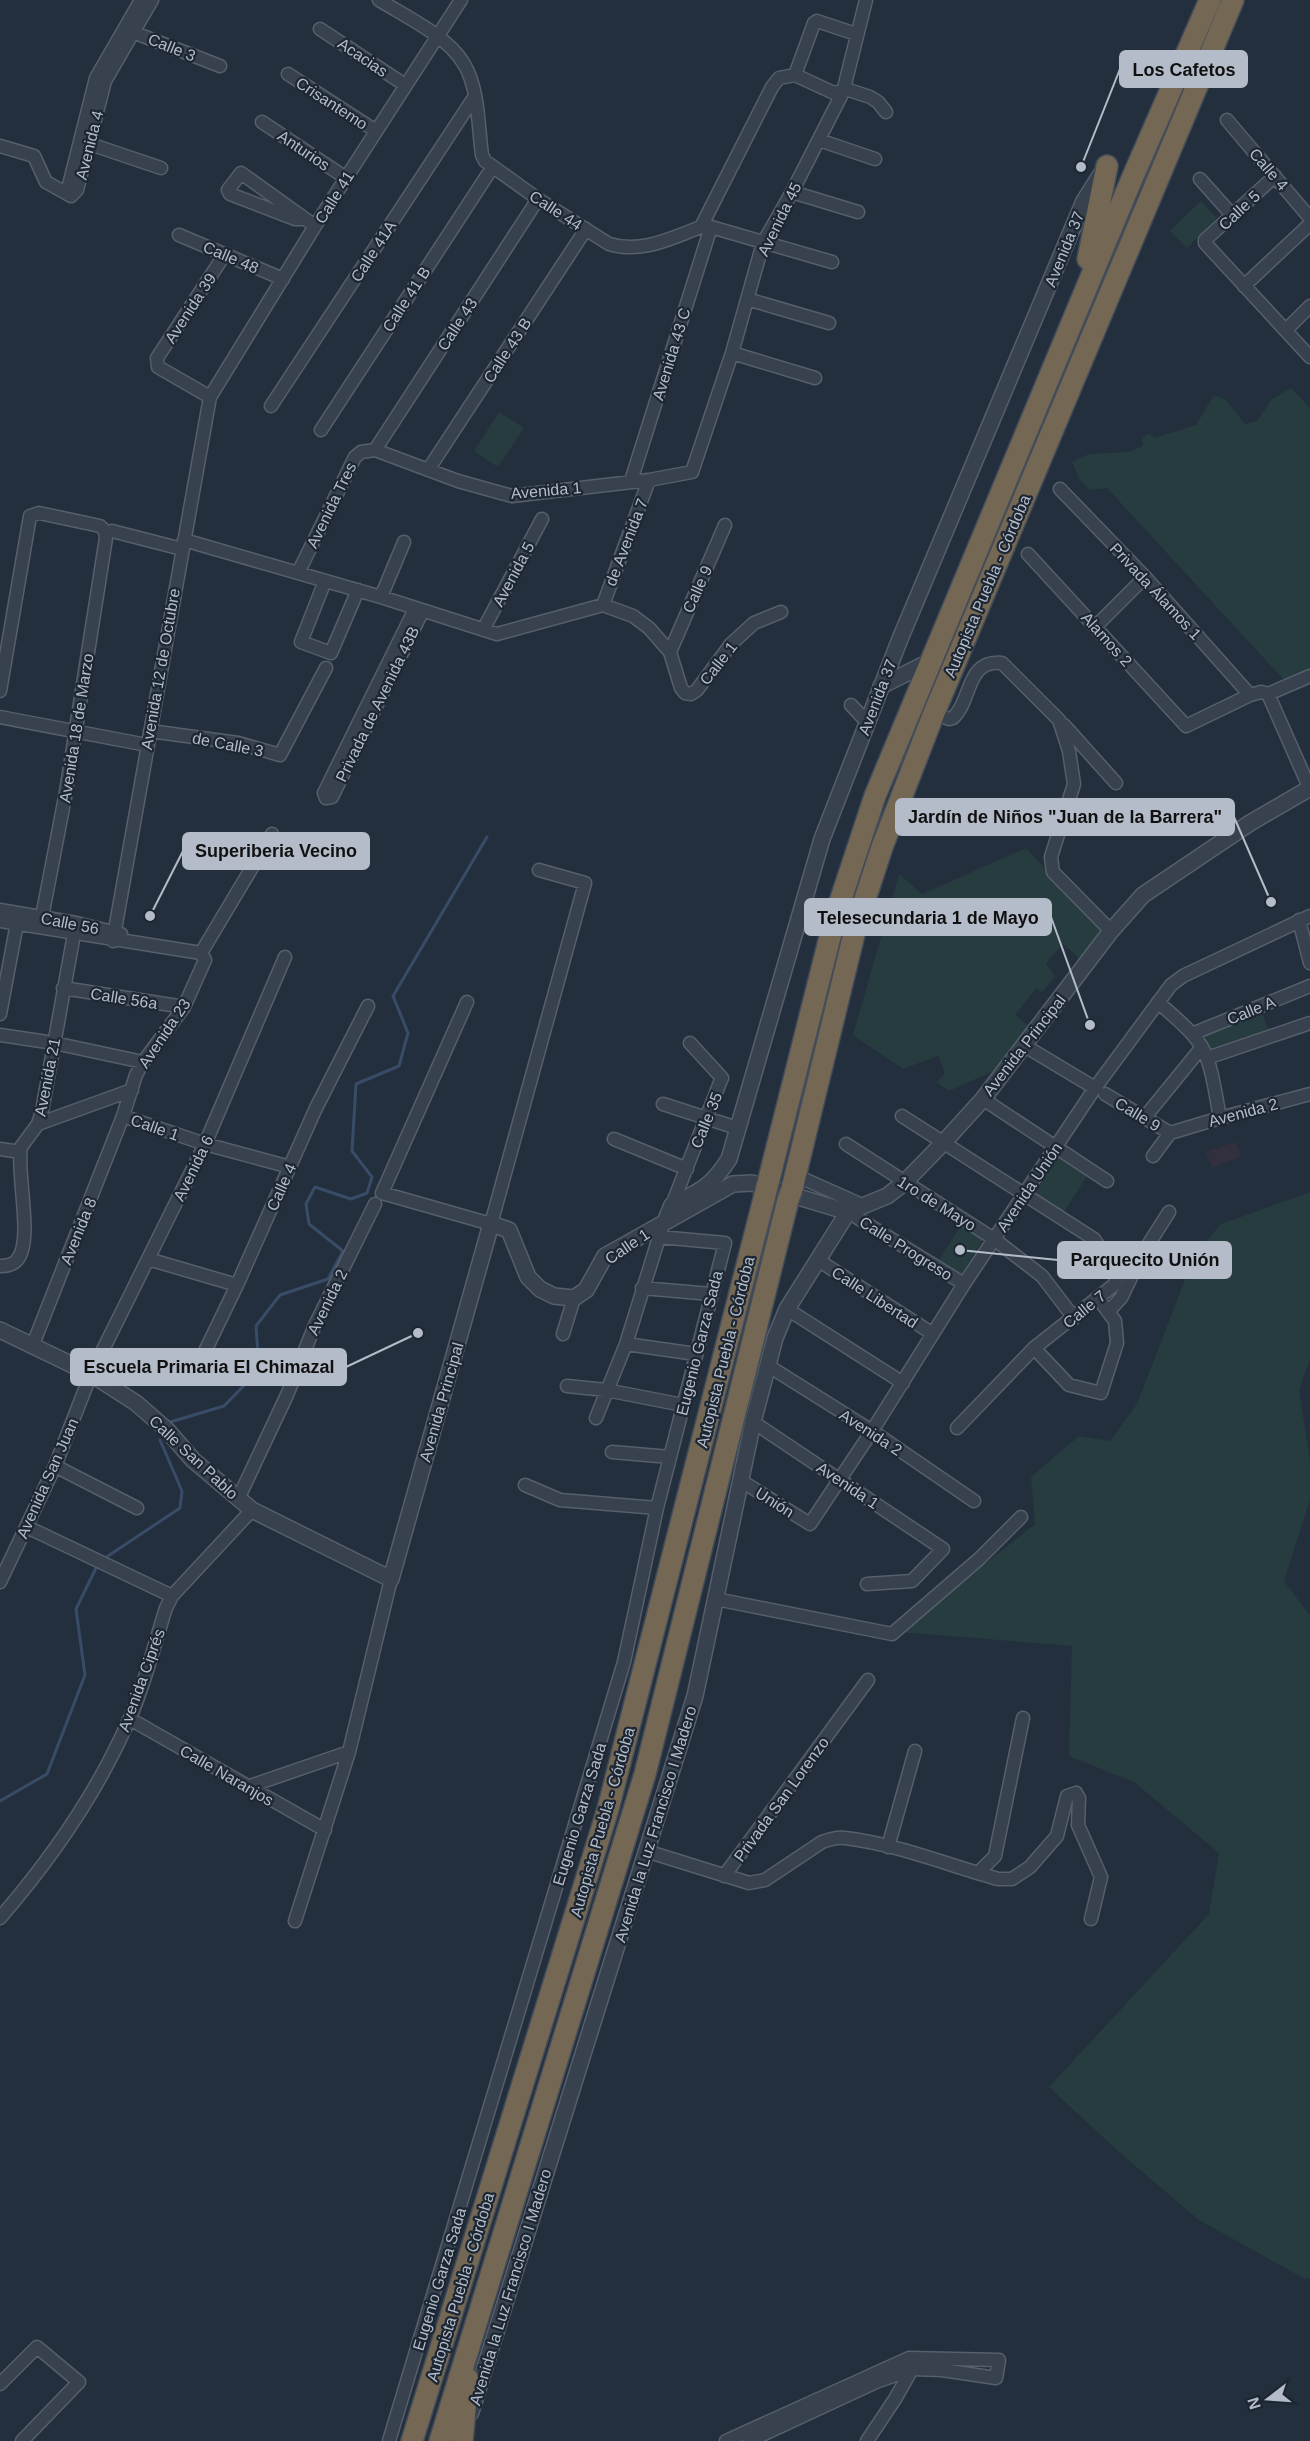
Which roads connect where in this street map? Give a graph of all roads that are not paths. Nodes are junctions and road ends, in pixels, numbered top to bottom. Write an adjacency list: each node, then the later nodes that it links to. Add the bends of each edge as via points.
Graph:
1 (141, 0): 9 (street, Avenida 4)
2 (152, 0): 9 (street, Avenida 4)
3 (379, 0): 11 (street)
4 (461, 0): 11 (street, Calle 41)
5 (866, 0): 10 (street, Avenida 45)
6 (1210, 0): 49 (highway, Autopista Puebla - Córdoba)
7 (1233, 0): 89 (highway, Autopista Puebla - Córdoba)
8 (321, 29): 15 (street, Acacias)
9 (129, 30): 12 (street, Calle 3); 23 (street, Avenida 4, via 101,80)
10 (856, 34): 14 (street, via 814,23); 16 (street, Avenida 45)
11 (437, 37): 15 (street, Calle 41); 17 (street, via 465,65)
12 (220, 66)
13 (288, 74): 21 (street, Crisantemo)
14 (795, 75): 16 (street, via 834,93); 39 (street, Avenida 43 C, via 779,78 772,87)
15 (405, 85): 21 (street, Calle 41)
16 (843, 92): 18 (street, via 849,90 870,97); 22 (street, Avenida 45)
17 (475, 96): 28 (street, via 482,155); 56 (street, Calle 41A)
18 (886, 112)
19 (1227, 120): 29 (street, Calle 4)
20 (262, 122): 30 (street, Anturios)
21 (375, 131): 30 (street, Calle 41)
22 (819, 140): 25 (street); 32 (street, Avenida 45)
23 (85, 143): 24 (street, Avenida 4, via 69,189 71,196 46,182 34,156); 27 (street)
24 (0, 146)
25 (875, 159)
26 (1107, 166): 49 (highway); 84 (street, Avenida 37, via 1084,201)
27 (161, 168)
28 (492, 168): 33 (street, Calle 44); 57 (street, Calle 41 B)
29 (1275, 176): 35 (street, Calle 5); 36 (street, Calle 4)
30 (346, 178): 37 (street, Calle 41)
31 (1200, 179): 35 (street)
32 (792, 192): 34 (street); 42 (street, Avenida 45)
33 (538, 199): 40 (street, Calle 44); 58 (street, Calle 43)
34 (858, 212)
35 (1233, 216): 46 (street, Calle 5, via 1205,243)
36 (1310, 218)
37 (310, 223): 37 (street, via 241,173 228,190 230,194); 45 (street, Calle 41)
38 (1310, 224): 46 (street)
39 (706, 227): 40 (street, Calle 44, via 633,249 609,244); 42 (street); 62 (street, Avenida 43 C)
40 (586, 229): 59 (street, Calle 43 B)
41 (179, 235): 43 (street, Calle 48)
42 (763, 243): 44 (street); 47 (street, Avenida 45)
43 (225, 254): 45 (street, Calle 48); 55 (street, Avenida 39, via 156,363)
44 (832, 262)
45 (283, 279): 55 (street, Calle 41)
46 (1244, 286): 51 (street)
47 (747, 298): 50 (street); 52 (street, Avenida 45)
48 (1310, 306): 51 (street)
49 (1077, 313): 81 (highway, Autopista Puebla - Córdoba)
50 (829, 323)
51 (1286, 330): 53 (street)
52 (732, 353): 54 (street); 60 (street, Avenida 45, via 692,472)
53 (1310, 357)
54 (815, 378)
55 (210, 397): 68 (street, Avenida 12 de Octubre)
56 (271, 406)
57 (321, 430)
58 (375, 450): 59 (street, Avenida 1); 70 (street, Avenida Tres, via 355,457)
59 (428, 470): 62 (street, Avenida 1, via 512,496)
60 (687, 474): 61 (street, Avenida 1)
61 (649, 480): 62 (street, Avenida 1); 75 (street, de Avenida 7)
62 (631, 481)
63 (1060, 489): 71 (street, Privada Álamos 1)
64 (543, 519): 79 (street, Avenida 5)
65 (725, 525): 80 (street, Calle 9)
66 (109, 535): 68 (street); 85 (street, via 97,525 39,513 29,519); 94 (street, Avenida 18 de Marzo)
67 (404, 542): 74 (street)
68 (182, 544): 70 (street); 93 (street, Avenida 12 de Octubre)
69 (1028, 554): 78 (street, Alamos 2)
70 (298, 573): 72 (street)
71 (1145, 577): 78 (street); 86 (street, Privada Álamos 1)
72 (325, 581): 73 (street); 73 (street, via 301,642 331,653)
73 (358, 590): 74 (street)
74 (381, 597): 76 (street)
75 (603, 605): 79 (street, via 507,633); 80 (street, Calle 1, via 641,621)
76 (418, 610): 76 (street, Privada de Avenida 43B, via 324,793 326,798 332,796); 79 (street)
77 (781, 612): 80 (street, Calle 1, via 754,622 691,694 681,688)
78 (1096, 626): 86 (street, Alamos 2, via 1186,726)
79 (483, 630)
80 (670, 652)
81 (929, 662): 84 (street); 230 (highway, Autopista Puebla - Córdoba, via 853,858 814,992 608,1809)
82 (326, 668): 93 (street, de Calle 3, via 280,755 238,743)
83 (1310, 676): 87 (street)
84 (881, 686): 92 (street, Avenida 37)
85 (0, 691)
86 (1250, 694): 87 (street)
87 (1268, 694): 97 (street)
88 (851, 705): 92 (street)
89 (934, 713): 91 (street, via 953,718 978,668 990,662 1002,663); 151 (highway, Autopista Puebla - Córdoba, via 865,899)
90 (0, 717): 94 (street)
91 (1059, 720): 96 (street); 106 (street, via 1074,784 1051,865 1053,872)
92 (867, 722): 137 (street, Avenida 37, via 822,838)
93 (150, 731): 95 (street, Avenida 12 de Octubre)
94 (76, 732): 95 (street); 101 (street, Avenida 18 de Marzo)
95 (147, 745): 107 (street, Avenida 12 de Octubre)
96 (1116, 783)
97 (1310, 788): 106 (street, Avenida Principal, via 1154,886)
98 (272, 834): 108 (street)
99 (539, 870): 159 (street, Avenida Principal, via 585,883)
100 (0, 910): 103 (street, Calle 56)
101 (42, 917): 103 (street, Calle 56); 105 (street, Calle 56)
102 (1304, 918): 110 (street); 114 (street, Avenida Unión, via 1183,976)
103 (18, 919): 104 (street, Calle 56); 105 (street, Calle 56); 117 (street)
104 (0, 921)
105 (75, 928): 107 (street, Calle 56); 112 (street, Avenida 21)
106 (1111, 931): 123 (street, Avenida Principal)
107 (114, 936): 108 (street, Calle 56)
108 (201, 953): 116 (street, Avenida 23, via 205,960)
109 (285, 957): 141 (street, Avenida 6)
110 (1310, 963)
111 (1310, 986): 119 (street, Calle A)
112 (63, 988): 116 (street, Calle 56a); 121 (street, Avenida 21)
113 (467, 1002): 153 (street, Avenida 2)
114 (1158, 1002): 119 (street); 127 (street, Avenida Unión)
115 (368, 1006): 147 (street, Calle 4)
116 (184, 1008): 125 (street, Avenida 23)
117 (0, 1014)
118 (1310, 1023): 124 (street)
119 (1192, 1034): 124 (street)
120 (0, 1035): 121 (street)
121 (54, 1043): 125 (street); 136 (street, Avenida 21)
122 (690, 1044): 134 (street, Calle 35, via 722,1078)
123 (1025, 1046): 127 (street, Calle 9); 129 (street, Avenida Principal)
124 (1204, 1052): 133 (street); 135 (street)
125 (143, 1062): 126 (street, Avenida 23)
126 (132, 1090): 131 (street, Avenida 23); 136 (street)
127 (1100, 1091): 133 (street, Calle 9); 143 (street, Avenida Unión)
128 (1310, 1094): 135 (street, Avenida 2)
129 (983, 1098): 140 (street, Avenida Principal); 143 (street)
130 (663, 1104): 134 (street)
131 (123, 1116): 141 (street, Calle 1); 178 (street, Avenida 8)
132 (902, 1116): 140 (street)
133 (1145, 1117): 138 (street, Calle 9)
134 (707, 1118): 137 (street); 148 (street, Calle 35)
135 (1220, 1118): 138 (street, Avenida 2)
136 (38, 1124): 145 (street, Avenida 21, via 24,1140)
137 (737, 1128): 154 (street, Avenida 37, via 729,1159 719,1175 707,1188)
138 (1170, 1133): 146 (street)
139 (614, 1139): 148 (street)
140 (944, 1142): 150 (street, Avenida Principal); 152 (street)
141 (205, 1144): 147 (street, Calle 1); 162 (street, Avenida 6)
142 (846, 1144): 150 (street, 1ro de Mayo)
143 (1056, 1148): 149 (street); 152 (street, Avenida Unión)
144 (0, 1149): 145 (street)
145 (20, 1152): 164 (street, via 25,1227 22,1251 17,1262)
146 (1153, 1156)
147 (290, 1167): 166 (street, Calle 4)
148 (687, 1169): 154 (street, Calle 35)
149 (1107, 1181)
150 (904, 1183): 155 (street, Avenida Principal, via 876,1202); 161 (street, 1ro de Mayo)
151 (792, 1188): 155 (street); 225 (highway, Autopista Puebla - Córdoba, via 645,1774)
152 (1025, 1193): 161 (street, Avenida Unión); 170 (street, Calle 7, via 1095,1239 1117,1278)
153 (379, 1199): 159 (street); 198 (street, Avenida 2, via 315,1325)
154 (672, 1205): 158 (street)
155 (862, 1205): 156 (street, Avenida Principal)
156 (848, 1212): 158 (street, Calle 1, via 743,1182); 163 (street, Avenida la Luz Francisco I Madero); 165 (street, Calle Progreso)
157 (1169, 1212): 172 (street)
158 (665, 1222): 160 (street); 168 (street, Calle 1, via 605,1256)
159 (491, 1224): 168 (street, via 509,1230 528,1277 540,1289 554,1296); 206 (street, Avenida Principal)
160 (659, 1236): 167 (street); 169 (street, Eugenio Garza Sada, via 725,1243)
161 (994, 1239): 165 (street, Avenida Unión); 173 (street, 1ro de Mayo, via 1042,1275)
162 (148, 1259): 166 (street); 183 (street, Avenida 6)
163 (818, 1260): 171 (street, Avenida la Luz Francisco I Madero); 176 (street, Calle Libertad)
164 (0, 1266)
165 (964, 1284): 176 (street, Avenida Unión)
166 (237, 1285): 182 (street, Calle 4)
167 (642, 1288): 169 (street); 177 (street)
168 (580, 1294): 175 (street)
169 (711, 1294): 180 (street, Eugenio Garza Sada)
170 (1098, 1298): 172 (street); 173 (street, Calle 7)
171 (786, 1309): 181 (street, Avenida la Luz Francisco I Madero); 184 (street)
172 (1108, 1312): 179 (street, via 1115,1321 1117,1343 1101,1394 1070,1385)
173 (1074, 1318): 179 (street, Calle 7)
174 (0, 1330): 178 (street, Calle San Pablo)
175 (563, 1334)
176 (933, 1334): 184 (street, Avenida Unión)
177 (626, 1344): 180 (street); 186 (street)
178 (32, 1347): 183 (street, Calle San Pablo)
179 (1034, 1348): 190 (street, Calle 7)
180 (696, 1354): 187 (street, Eugenio Garza Sada)
181 (767, 1365): 189 (street, Avenida la Luz Francisco I Madero); 191 (street, Avenida 2)
182 (196, 1370)
183 (91, 1374): 194 (street, Avenida San Juan); 198 (street, Calle San Pablo, via 167,1430 193,1460)
184 (903, 1383): 191 (street, Avenida Unión)
185 (567, 1386): 186 (street)
186 (606, 1390): 187 (street); 188 (street)
187 (683, 1405): 193 (street, Eugenio Garza Sada)
188 (596, 1418)
189 (753, 1422): 195 (street, Avenida 1); 196 (street, Avenida la Luz Francisco I Madero)
190 (957, 1428)
191 (872, 1431): 195 (street, Avenida Unión); 199 (street, Avenida 2)
192 (612, 1452): 193 (street)
193 (670, 1457): 201 (street, Eugenio Garza Sada)
194 (55, 1466): 200 (street); 205 (street, Avenida San Juan)
195 (840, 1479): 204 (street, Avenida Unión); 208 (street, Avenida 1, via 943,1549 912,1581)
196 (740, 1480): 204 (street, Unión); 210 (street, Avenida la Luz Francisco I Madero)
197 (525, 1485): 201 (street, via 560,1500)
198 (238, 1499): 202 (street, Calle San Pablo)
199 (974, 1501)
200 (137, 1508)
201 (657, 1508): 232 (street, Eugenio Garza Sada, via 621,1674)
202 (252, 1510): 206 (street, Calle San Pablo); 209 (street, Avenida Ciprés)
203 (1021, 1517): 210 (street, via 980,1559 892,1634)
204 (810, 1524)
205 (27, 1527): 207 (street, Avenida San Juan); 209 (street)
206 (391, 1579): 215 (street, Avenida Principal)
207 (0, 1582)
208 (867, 1584)
209 (172, 1596): 213 (street, Avenida Ciprés)
210 (716, 1599): 219 (street, Avenida la Luz Francisco I Madero, via 695,1696)
211 (868, 1680): 221 (street, Privada San Lorenzo)
212 (1023, 1718): 220 (street, via 995,1856)
213 (130, 1719): 216 (street, Calle Naranjos); 222 (street, Avenida Ciprés, via 82,1811)
214 (915, 1751): 218 (street)
215 (349, 1752): 216 (street); 217 (street, Avenida Principal)
216 (247, 1787): 217 (street, Calle Naranjos)
217 (325, 1830): 224 (street, Avenida Principal)
218 (888, 1847): 220 (street); 221 (street, via 832,1839 765,1880 749,1883)
219 (646, 1851): 221 (street); 236 (street, Avenida la Luz Francisco I Madero)
220 (978, 1873): 223 (street, via 1012,1879 1030,1868 1057,1836 1067,1796 1076,1793 1078,1825 1101,1877)
221 (724, 1876)
222 (0, 1918)
223 (1091, 1919)
224 (295, 1921)
225 (473, 2335): 235 (highway, Autopista Puebla - Córdoba); 236 (highway)
226 (910, 2363): 226 (street, via 999,2360 996,2378); 227 (street); 229 (street); 237 (street)
227 (876, 2382): 229 (street); 238 (street)
228 (0, 2384): 231 (street, via 37,2347 79,2382)
229 (895, 2399): 239 (street)
230 (422, 2408): 233 (highway); 234 (highway, Autopista Puebla - Córdoba)
231 (22, 2441)
232 (389, 2441)
233 (399, 2441)
234 (412, 2441)
235 (440, 2441)
236 (462, 2441)
237 (726, 2441)
238 (749, 2441)
239 (867, 2441)

